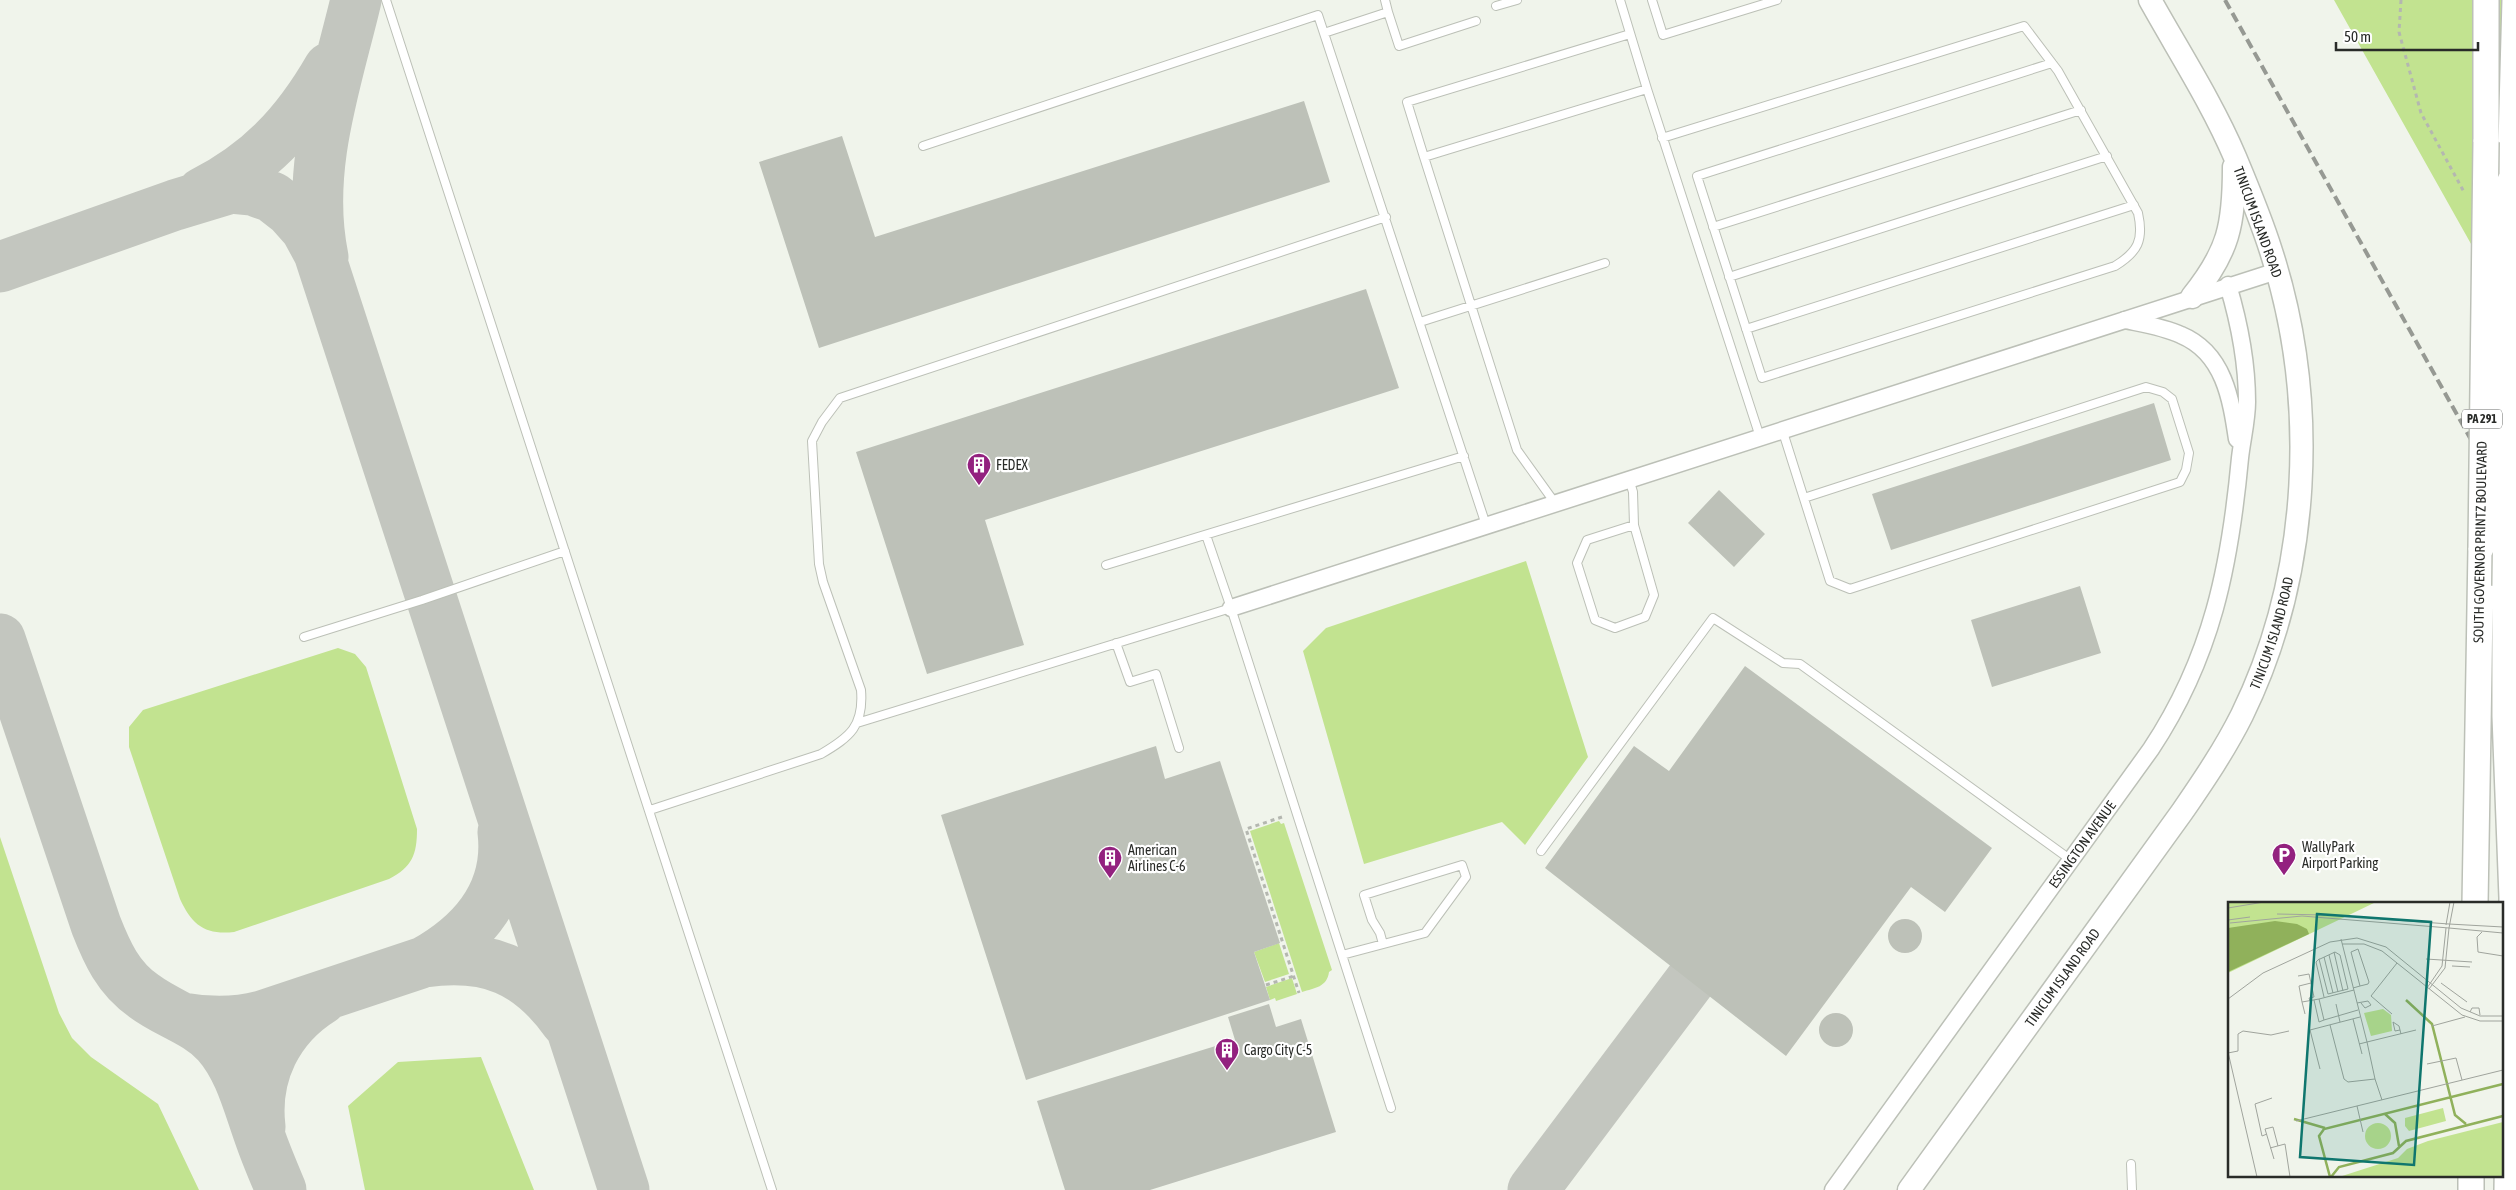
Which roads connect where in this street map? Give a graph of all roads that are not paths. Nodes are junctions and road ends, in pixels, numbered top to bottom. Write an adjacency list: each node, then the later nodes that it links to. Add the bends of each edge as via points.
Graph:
1 (386, 0): 45 (lane)
2 (1384, 0): 11 (lane)
3 (1517, 0): 10 (lane)
4 (1620, 0): 14 (lane)
5 (1652, 0): 6 (lane, via 1664,35)
6 (1777, 0)
7 (2150, 0): 21 (street, TINICUM ISLAND ROAD)
8 (2486, 0): 55 (main road, SOUTH GOVERNOR PRINTZ BOULEVARD / PA 291, bridge)
9 (2515, 0): 64 (main road, SOUTH GOVERNOR PRINTZ BOULEVARD / PA 291, bridge, via 2505,586 2505,716 2512,898)
10 (1496, 6)
11 (1388, 12): 12 (lane, via 1399,46); 13 (lane)
12 (1476, 21)
13 (1324, 33): 19 (lane, via 1318,15); 24 (lane)
14 (1630, 34): 16 (lane); 22 (lane, via 1407,102)
15 (2052, 62): 17 (lane); 18 (lane, via 2024,26); 25 (lane, via 1697,176)
16 (1647, 89): 18 (lane); 22 (lane)
17 (2081, 110): 20 (lane); 25 (lane)
18 (1662, 138): 36 (lane)
19 (923, 146)
20 (2107, 156): 23 (lane); 28 (lane)
21 (2234, 156): 27 (street, TINICUM ISLAND ROAD); 30 (street, via 2230,230 2219,258)
22 (1424, 157): 31 (lane)
23 (2134, 205): 34 (lane); 34 (lane, via 2142,228 2138,246 2115,266 1762,378)
24 (1386, 218): 33 (lane); 50 (lane, via 840,398 812,441 820,564 823,582 861,690)
25 (1713, 227): 28 (lane)
26 (1605, 263): 31 (lane)
27 (2277, 271): 29 (street); 62 (street, TINICUM ISLAND ROAD, via 2298,386 2300,494 2288,581 2254,687 2229,739 2182,812)
28 (1729, 277): 34 (lane)
29 (2228, 286): 30 (street); 38 (street, via 2246,384 2247,403)
30 (2192, 297): 32 (street)
31 (1471, 305): 33 (lane); 41 (lane, via 1517,450)
32 (2123, 320): 35 (street); 38 (street, via 2182,335 2211,358 2229,394)
33 (1420, 322): 37 (lane)
34 (1746, 329)
35 (1782, 429): 36 (street); 40 (lane)
36 (1760, 437): 39 (street)
37 (1464, 456): 42 (lane); 44 (lane)
38 (2240, 458): 54 (street, ESSINGTON AVENUE, via 2233,533 2221,592 2190,679 2160,735)
39 (1629, 479): 41 (street); 43 (lane, via 1634,492)
40 (1804, 498): 40 (lane, via 1830,582 1850,589 2180,482 2189,453 2172,399 2146,387)
41 (1554, 503): 42 (street)
42 (1486, 525): 47 (street)
43 (1634, 525): 43 (lane, via 1654,595 1645,617 1614,628 1595,620 1577,563 1587,540)
44 (1206, 535): 46 (lane); 47 (lane)
45 (565, 551): 48 (lane); 52 (lane)
46 (1106, 565)
47 (1231, 608): 49 (lane); 57 (lane)
48 (304, 637)
49 (1116, 643): 50 (lane); 51 (lane, via 1130,682 1156,674)
50 (857, 723): 52 (lane, via 843,740 821,754)
51 (1179, 748)
52 (650, 810): 61 (lane)
53 (1541, 851): 54 (lane, via 1713,618 1783,664 1800,664)
54 (2071, 860): 60 (street, ESSINGTON AVENUE)
55 (2475, 902)
56 (1383, 944): 56 (lane, via 1425,933 1466,877 1462,865 1364,895); 57 (lane)
57 (1342, 955): 58 (lane)
58 (1391, 1108)
59 (2132, 1164): 63 (lane)
60 (1837, 1189)
61 (772, 1190)
62 (1909, 1190)
63 (2132, 1190)
64 (2507, 1190)

